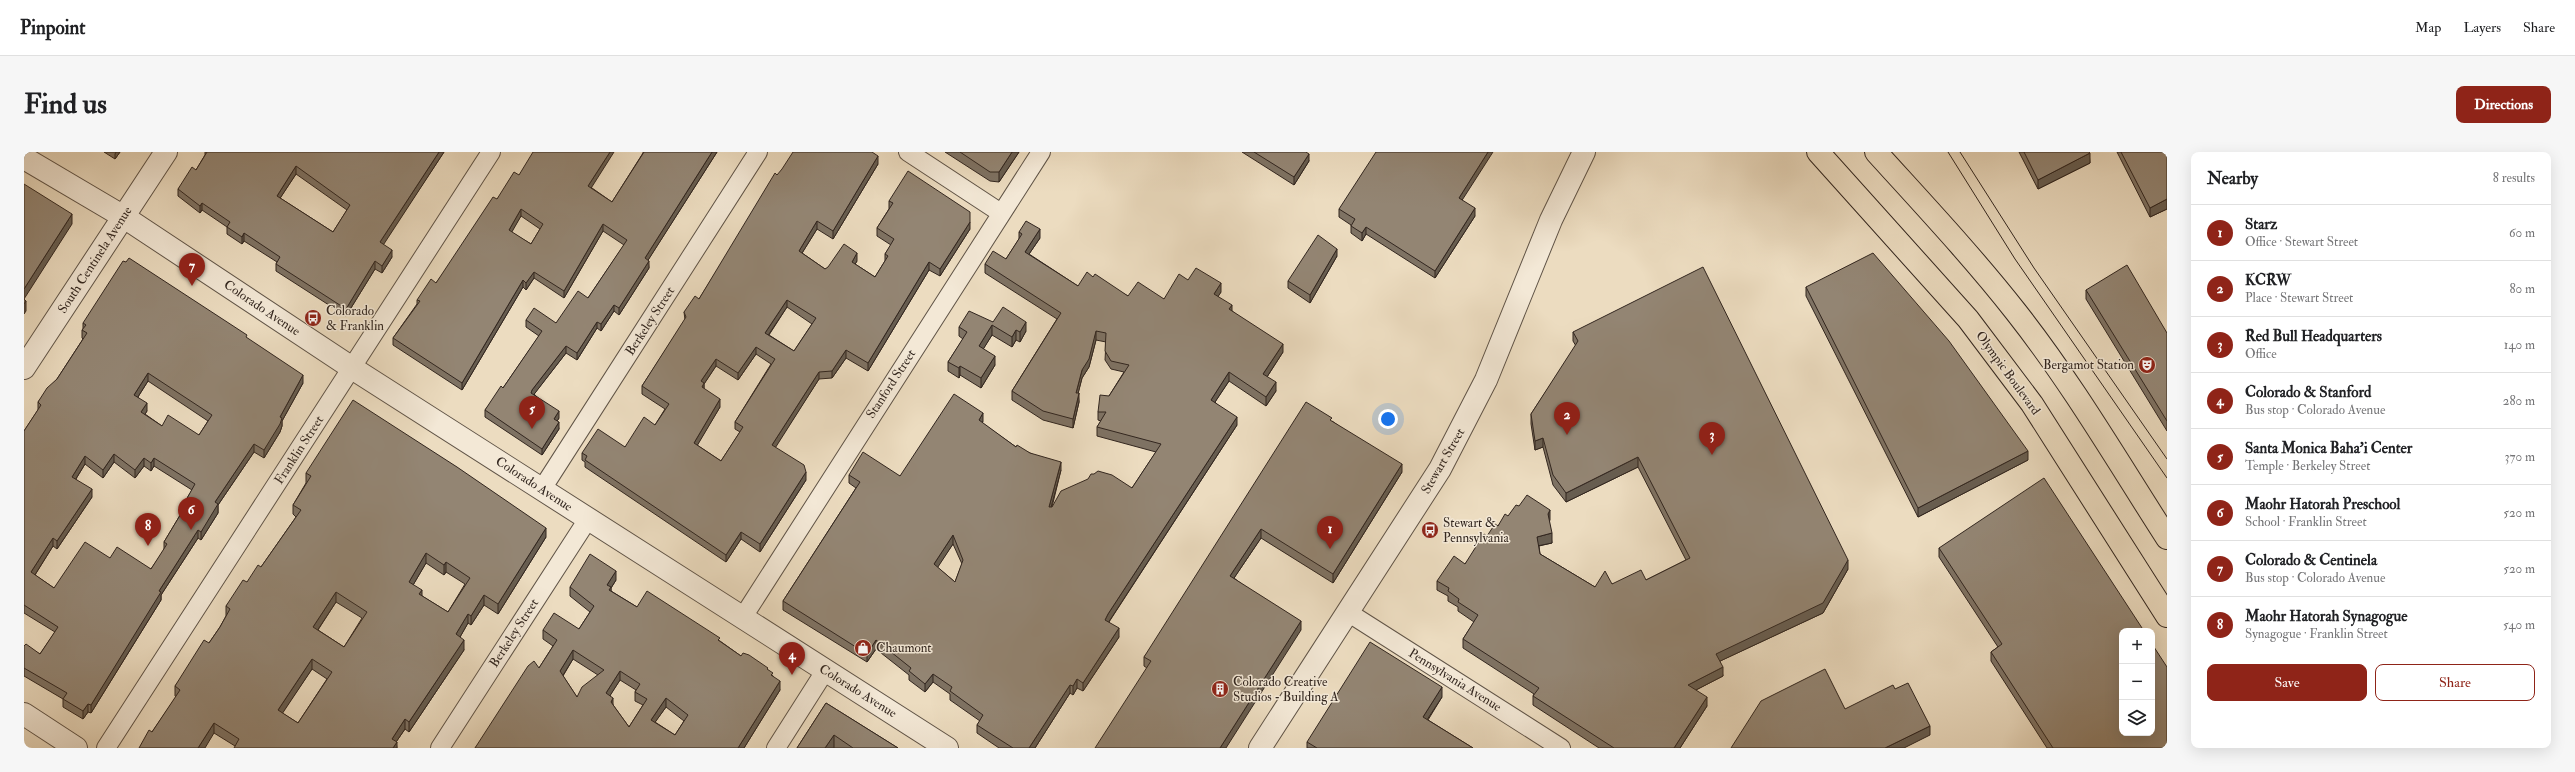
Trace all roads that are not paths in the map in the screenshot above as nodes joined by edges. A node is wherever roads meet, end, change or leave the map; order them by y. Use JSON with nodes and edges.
{"nodes":[{"id":1,"x":166,"y":152,"type":"edge"},
{"id":2,"x":491,"y":152,"type":"edge"},
{"id":3,"x":758,"y":152,"type":"edge"},
{"id":4,"x":908,"y":152,"type":"edge"},
{"id":5,"x":1041,"y":152,"type":"edge"},
{"id":6,"x":1584,"y":152,"type":"edge"},
{"id":7,"x":1818,"y":152,"type":"edge"},
{"id":8,"x":1876,"y":152,"type":"edge"},
{"id":9,"x":24,"y":158,"type":"edge"},
{"id":10,"x":1001,"y":213,"type":"junction"},
{"id":11,"x":124,"y":217,"type":"junction"},
{"id":12,"x":24,"y":368,"type":"edge"},
{"id":13,"x":352,"y":368,"type":"junction"},
{"id":14,"x":542,"y":489,"type":"junction"},
{"id":15,"x":588,"y":519,"type":"junction"},
{"id":16,"x":2167,"y":538,"type":"edge"},
{"id":17,"x":1349,"y":613,"type":"junction"},
{"id":18,"x":2167,"y":616,"type":"edge"},
{"id":19,"x":743,"y":617,"type":"junction"},
{"id":20,"x":825,"y":671,"type":"junction"},
{"id":21,"x":24,"y":714,"type":"edge"},
{"id":22,"x":24,"y":732,"type":"edge"},
{"id":23,"x":49,"y":748,"type":"edge"},
{"id":24,"x":76,"y":748,"type":"edge"},
{"id":25,"x":106,"y":748,"type":"edge"},
{"id":26,"x":440,"y":748,"type":"edge"},
{"id":27,"x":776,"y":748,"type":"edge"},
{"id":28,"x":947,"y":748,"type":"edge"},
{"id":29,"x":1260,"y":748,"type":"edge"},
{"id":30,"x":1561,"y":748,"type":"edge"}],
"edges":[{"from":1,"to":11,"type":"street","name":"South Centinela Avenue"},
{"from":2,"to":13,"type":"street","name":"Franklin Street"},
{"from":3,"to":14,"type":"street","name":"Berkeley Street"},
{"from":4,"to":10,"type":"street"},
{"from":5,"to":10,"type":"street","name":"Stanford Street"},
{"from":6,"to":17,"type":"street","name":"Stewart Street"},
{"from":7,"to":18,"type":"main road","name":"Olympic Boulevard"},
{"from":8,"to":16,"type":"main road"},
{"from":9,"to":11,"type":"street","name":"Colorado Avenue"},
{"from":10,"to":19,"type":"street","name":"Stanford Street"},
{"from":11,"to":12,"type":"street","name":"South Centinela Avenue"},
{"from":11,"to":13,"type":"street","name":"Colorado Avenue"},
{"from":13,"to":14,"type":"street","name":"Colorado Avenue"},
{"from":13,"to":25,"type":"street","name":"Franklin Street"},
{"from":14,"to":15,"type":"street","name":"Colorado Avenue"},
{"from":15,"to":19,"type":"street","name":"Colorado Avenue"},
{"from":15,"to":26,"type":"street","name":"Berkeley Street"},
{"from":17,"to":29,"type":"street","name":"Stewart Street"},
{"from":17,"to":30,"type":"street","name":"Pennsylvania Avenue"},
{"from":19,"to":20,"type":"street","name":"Colorado Avenue"},
{"from":20,"to":27,"type":"street"},
{"from":20,"to":28,"type":"street","name":"Colorado Avenue"},
{"from":21,"to":24,"type":"street"},
{"from":22,"to":23,"type":"street"}]}
